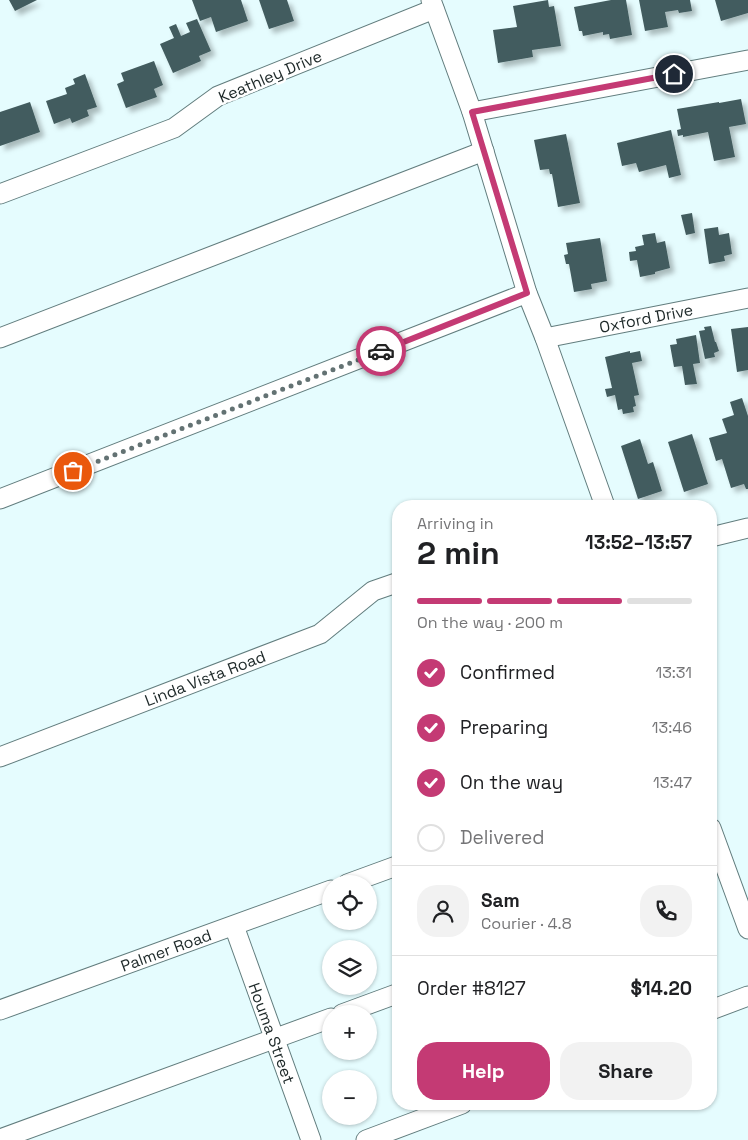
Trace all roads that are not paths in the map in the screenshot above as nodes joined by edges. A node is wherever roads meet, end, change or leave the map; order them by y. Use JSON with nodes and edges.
{"nodes":[{"id":1,"x":433,"y":4,"type":"edge"},
{"id":2,"x":748,"y":60,"type":"edge"},
{"id":3,"x":472,"y":112,"type":"junction"},
{"id":4,"x":484,"y":151,"type":"junction"},
{"id":5,"x":0,"y":194,"type":"edge"},
{"id":6,"x":527,"y":293,"type":"junction"},
{"id":7,"x":748,"y":298,"type":"edge"},
{"id":8,"x":0,"y":338,"type":"edge"},
{"id":9,"x":545,"y":338,"type":"junction"},
{"id":10,"x":0,"y":500,"type":"edge"},
{"id":11,"x":602,"y":500,"type":"edge"},
{"id":12,"x":748,"y":528,"type":"edge"},
{"id":13,"x":717,"y":536,"type":"edge"},
{"id":14,"x":392,"y":584,"type":"edge"},
{"id":15,"x":0,"y":757,"type":"edge"},
{"id":16,"x":717,"y":845,"type":"edge"},
{"id":17,"x":392,"y":867,"type":"edge"},
{"id":18,"x":370,"y":875,"type":"edge"},
{"id":19,"x":322,"y":893,"type":"edge"},
{"id":20,"x":234,"y":926,"type":"junction"},
{"id":21,"x":748,"y":930,"type":"edge"},
{"id":22,"x":392,"y":996,"type":"edge"},
{"id":23,"x":748,"y":996,"type":"edge"},
{"id":24,"x":368,"y":1005,"type":"edge"},
{"id":25,"x":717,"y":1008,"type":"edge"},
{"id":26,"x":0,"y":1010,"type":"edge"},
{"id":27,"x":322,"y":1021,"type":"edge"},
{"id":28,"x":274,"y":1038,"type":"junction"},
{"id":29,"x":446,"y":1110,"type":"edge"},
{"id":30,"x":0,"y":1139,"type":"edge"},
{"id":31,"x":311,"y":1140,"type":"edge"},
{"id":32,"x":366,"y":1140,"type":"edge"}],
"edges":[{"from":1,"to":3,"type":"street"},
{"from":1,"to":5,"type":"street","name":"Keathley Drive"},
{"from":2,"to":3,"type":"street"},
{"from":3,"to":4,"type":"street"},
{"from":4,"to":6,"type":"street"},
{"from":4,"to":8,"type":"street"},
{"from":6,"to":9,"type":"street"},
{"from":6,"to":10,"type":"street"},
{"from":7,"to":9,"type":"street","name":"Oxford Drive"},
{"from":9,"to":11,"type":"street"},
{"from":12,"to":13,"type":"street"},
{"from":14,"to":15,"type":"street","name":"Linda Vista Road"},
{"from":16,"to":21,"type":"street"},
{"from":17,"to":18,"type":"street"},
{"from":19,"to":20,"type":"street","name":"Palmer Road"},
{"from":20,"to":26,"type":"street","name":"Palmer Road"},
{"from":20,"to":28,"type":"street","name":"Houma Street"},
{"from":22,"to":24,"type":"street"},
{"from":23,"to":25,"type":"street"},
{"from":27,"to":28,"type":"street"},
{"from":28,"to":30,"type":"street"},
{"from":28,"to":31,"type":"street","name":"Houma Street"},
{"from":29,"to":32,"type":"street"}]}
